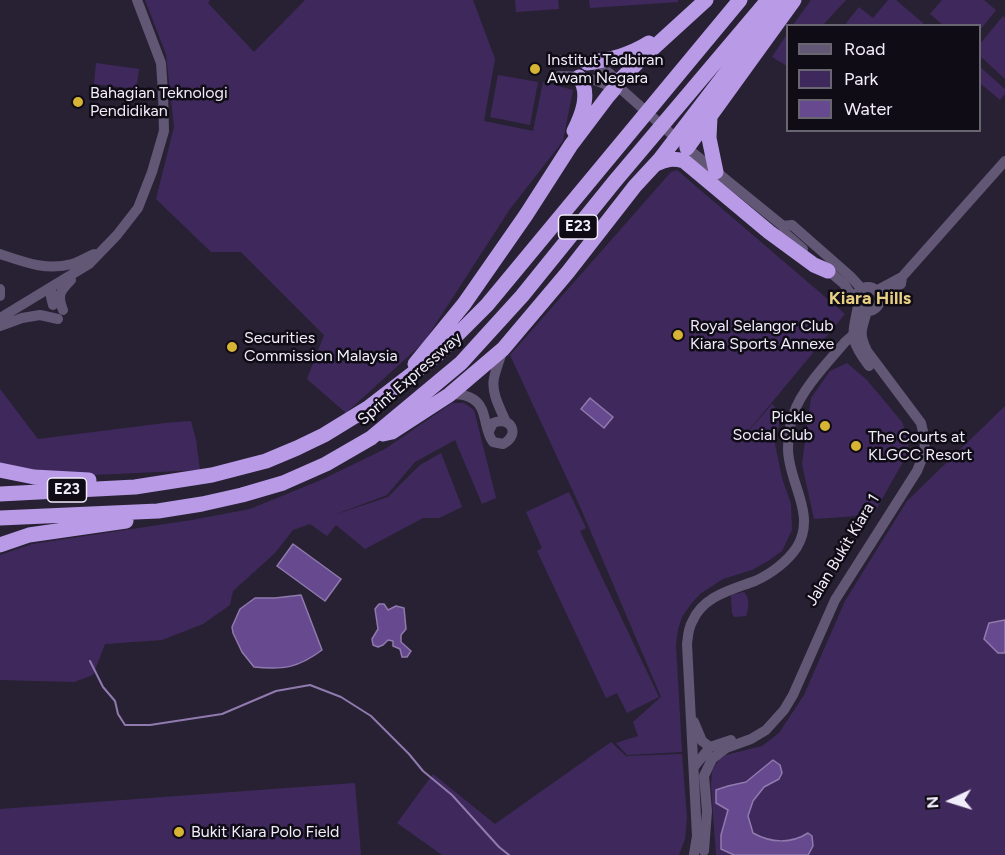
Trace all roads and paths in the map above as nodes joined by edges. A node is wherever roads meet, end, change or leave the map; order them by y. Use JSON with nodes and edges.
{"nodes":[{"id":1,"x":137,"y":0,"type":"edge"},
{"id":2,"x":706,"y":0,"type":"edge"},
{"id":3,"x":740,"y":0,"type":"edge"},
{"id":4,"x":768,"y":0,"type":"edge"},
{"id":5,"x":782,"y":0,"type":"edge"},
{"id":6,"x":794,"y":0,"type":"edge"},
{"id":7,"x":670,"y":33,"type":"junction"},
{"id":8,"x":562,"y":60,"type":"dead end"},
{"id":9,"x":587,"y":63,"type":"junction"},
{"id":10,"x":559,"y":76,"type":"dead end"},
{"id":11,"x":579,"y":77,"type":"junction"},
{"id":12,"x":620,"y":88,"type":"junction"},
{"id":13,"x":710,"y":117,"type":"junction"},
{"id":14,"x":571,"y":145,"type":"junction"},
{"id":15,"x":687,"y":148,"type":"junction"},
{"id":16,"x":1005,"y":161,"type":"edge"},
{"id":17,"x":654,"y":166,"type":"junction"},
{"id":18,"x":716,"y":172,"type":"junction"},
{"id":19,"x":783,"y":226,"type":"junction"},
{"id":20,"x":100,"y":251,"type":"junction"},
{"id":21,"x":0,"y":254,"type":"edge"},
{"id":22,"x":89,"y":264,"type":"junction"},
{"id":23,"x":828,"y":271,"type":"junction"},
{"id":24,"x":51,"y":287,"type":"junction"},
{"id":25,"x":0,"y":289,"type":"edge"},
{"id":26,"x":862,"y":289,"type":"junction"},
{"id":27,"x":0,"y":296,"type":"edge"},
{"id":28,"x":878,"y":296,"type":"junction"},
{"id":29,"x":860,"y":306,"type":"junction"},
{"id":30,"x":58,"y":312,"type":"junction"},
{"id":31,"x":0,"y":318,"type":"edge"},
{"id":32,"x":0,"y":326,"type":"edge"},
{"id":33,"x":853,"y":335,"type":"junction"},
{"id":34,"x":503,"y":349,"type":"junction"},
{"id":35,"x":395,"y":387,"type":"junction"},
{"id":36,"x":449,"y":395,"type":"junction"},
{"id":37,"x":506,"y":422,"type":"junction"},
{"id":38,"x":489,"y":431,"type":"junction"},
{"id":39,"x":371,"y":438,"type":"junction"},
{"id":40,"x":0,"y":470,"type":"edge"},
{"id":41,"x":212,"y":475,"type":"junction"},
{"id":42,"x":0,"y":494,"type":"edge"},
{"id":43,"x":158,"y":512,"type":"junction"},
{"id":44,"x":0,"y":518,"type":"edge"},
{"id":45,"x":0,"y":545,"type":"edge"},
{"id":46,"x":690,"y":711,"type":"junction"},
{"id":47,"x":710,"y":747,"type":"junction"},
{"id":48,"x":694,"y":767,"type":"junction"},
{"id":49,"x":700,"y":854,"type":"edge"}],
"edges":[{"from":1,"to":20,"type":"street"},
{"from":2,"to":7,"type":"highway"},
{"from":3,"to":35,"type":"highway","name":"Sprint Expressway","number":"E23"},
{"from":4,"to":39,"type":"highway","name":"Sprint Expressway","number":"E23"},
{"from":5,"to":17,"type":"highway"},
{"from":6,"to":13,"type":"highway"},
{"from":7,"to":9,"type":"highway"},
{"from":7,"to":12,"type":"highway"},
{"from":8,"to":9,"type":"street"},
{"from":9,"to":12,"type":"street"},
{"from":10,"to":11,"type":"street"},
{"from":11,"to":12,"type":"street"},
{"from":11,"to":14,"type":"highway"},
{"from":12,"to":14,"type":"highway"},
{"from":12,"to":15,"type":"street"},
{"from":13,"to":15,"type":"highway"},
{"from":13,"to":18,"type":"highway"},
{"from":14,"to":35,"type":"highway"},
{"from":15,"to":18,"type":"street"},
{"from":16,"to":28,"type":"street"},
{"from":17,"to":23,"type":"highway"},
{"from":17,"to":34,"type":"highway"},
{"from":18,"to":19,"type":"street"},
{"from":19,"to":23,"type":"street"},
{"from":19,"to":26,"type":"street"},
{"from":20,"to":21,"type":"street"},
{"from":20,"to":22,"type":"street"},
{"from":22,"to":24,"type":"street"},
{"from":22,"to":30,"type":"street"},
{"from":23,"to":29,"type":"street"},
{"from":24,"to":30,"type":"street"},
{"from":24,"to":31,"type":"street"},
{"from":25,"to":27,"type":"street"},
{"from":26,"to":28,"type":"street"},
{"from":26,"to":29,"type":"street"},
{"from":28,"to":29,"type":"street"},
{"from":29,"to":33,"type":"street"},
{"from":29,"to":49,"type":"street","name":"Jalan Bukit Kiara 1"},
{"from":30,"to":32,"type":"street"},
{"from":33,"to":46,"type":"street","name":"Jalan Bukit Kiara 1"},
{"from":33,"to":47,"type":"street","name":"Jalan Bukit Kiara 1"},
{"from":34,"to":36,"type":"highway"},
{"from":34,"to":37,"type":"street"},
{"from":35,"to":41,"type":"highway","name":"Sprint Expressway","number":"E23"},
{"from":36,"to":38,"type":"street"},
{"from":36,"to":39,"type":"highway"},
{"from":37,"to":38,"type":"street"},
{"from":37,"to":38,"type":"street"},
{"from":39,"to":43,"type":"highway","name":"Sprint Expressway","number":"E23"},
{"from":40,"to":41,"type":"highway"},
{"from":41,"to":42,"type":"highway","name":"Sprint Expressway","number":"E23"},
{"from":43,"to":44,"type":"highway","name":"Sprint Expressway","number":"E23"},
{"from":43,"to":45,"type":"highway"},
{"from":46,"to":47,"type":"street"},
{"from":46,"to":48,"type":"street","name":"Jalan Bukit Kiara 1"},
{"from":47,"to":48,"type":"street"},
{"from":48,"to":49,"type":"street","name":"Jalan Bukit Kiara 1"}]}
